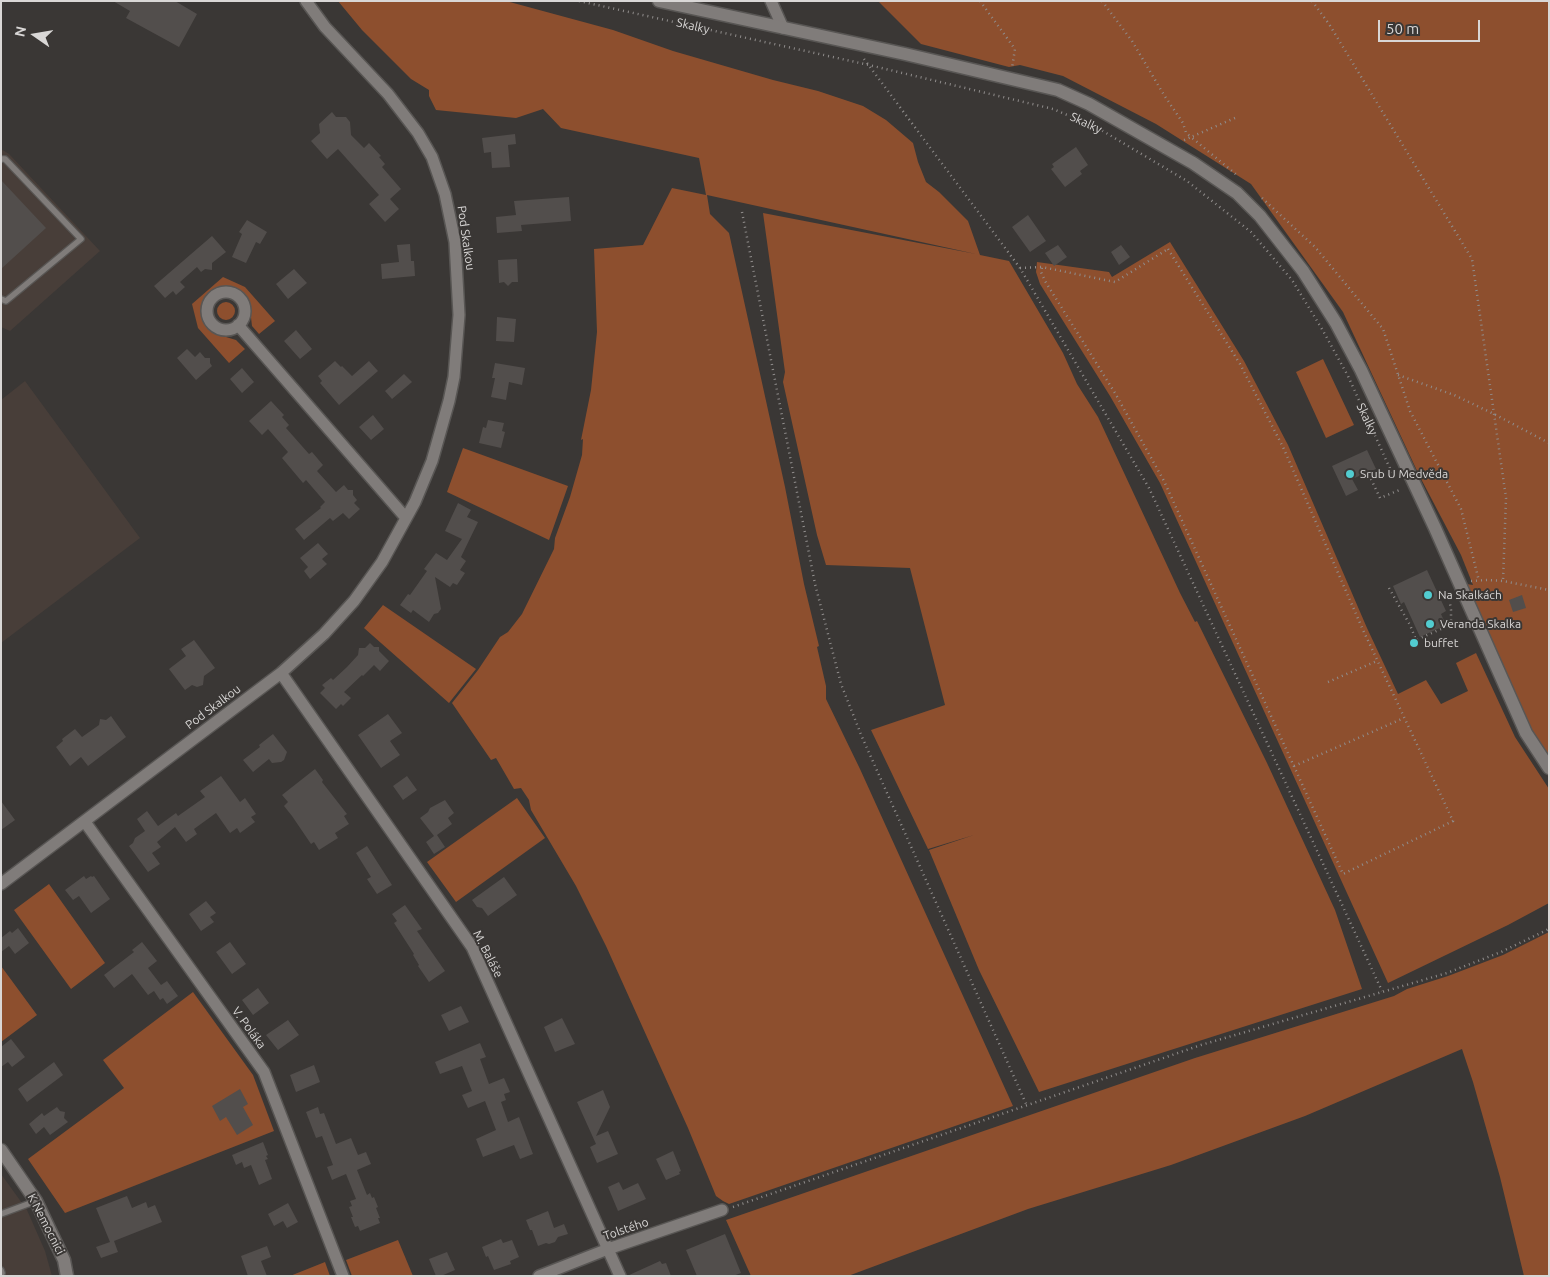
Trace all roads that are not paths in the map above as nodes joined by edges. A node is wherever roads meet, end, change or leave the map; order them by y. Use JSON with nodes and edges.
{"nodes":[{"id":1,"x":306,"y":1,"type":"edge"},
{"id":2,"x":659,"y":1,"type":"edge"},
{"id":3,"x":771,"y":1,"type":"edge"},
{"id":4,"x":783,"y":28,"type":"junction"},
{"id":5,"x":1,"y":160,"type":"edge"},
{"id":6,"x":1,"y":299,"type":"edge"},
{"id":7,"x":238,"y":325,"type":"dead end"},
{"id":8,"x":406,"y":518,"type":"junction"},
{"id":9,"x":281,"y":673,"type":"junction"},
{"id":10,"x":1549,"y":768,"type":"edge"},
{"id":11,"x":85,"y":822,"type":"junction"},
{"id":12,"x":1,"y":884,"type":"edge"},
{"id":13,"x":1,"y":1150,"type":"edge"},
{"id":14,"x":36,"y":1201,"type":"junction"},
{"id":15,"x":722,"y":1210,"type":"road end"},
{"id":16,"x":1,"y":1214,"type":"edge"},
{"id":17,"x":608,"y":1249,"type":"junction"},
{"id":18,"x":67,"y":1276,"type":"edge"},
{"id":19,"x":343,"y":1276,"type":"edge"},
{"id":20,"x":539,"y":1276,"type":"edge"},
{"id":21,"x":620,"y":1276,"type":"edge"}],
"edges":[{"from":1,"to":8,"type":"street","name":"Pod Skalkou"},
{"from":2,"to":4,"type":"street","name":"Skalky"},
{"from":3,"to":4,"type":"street"},
{"from":4,"to":10,"type":"street","name":"Skalky"},
{"from":5,"to":6,"type":"lane"},
{"from":7,"to":8,"type":"street"},
{"from":8,"to":9,"type":"street","name":"Pod Skalkou"},
{"from":9,"to":11,"type":"street","name":"Pod Skalkou"},
{"from":9,"to":17,"type":"street","name":"M. Baláše"},
{"from":11,"to":12,"type":"street","name":"Pod Skalkou"},
{"from":11,"to":19,"type":"street","name":"V. Poláka"},
{"from":13,"to":14,"type":"street","name":"K Nemocnici"},
{"from":14,"to":16,"type":"lane"},
{"from":14,"to":18,"type":"street","name":"K Nemocnici"},
{"from":15,"to":17,"type":"street","name":"Tolstého"},
{"from":17,"to":20,"type":"street","name":"Tolstého"},
{"from":17,"to":21,"type":"street","name":"M. Baláše"}]}
